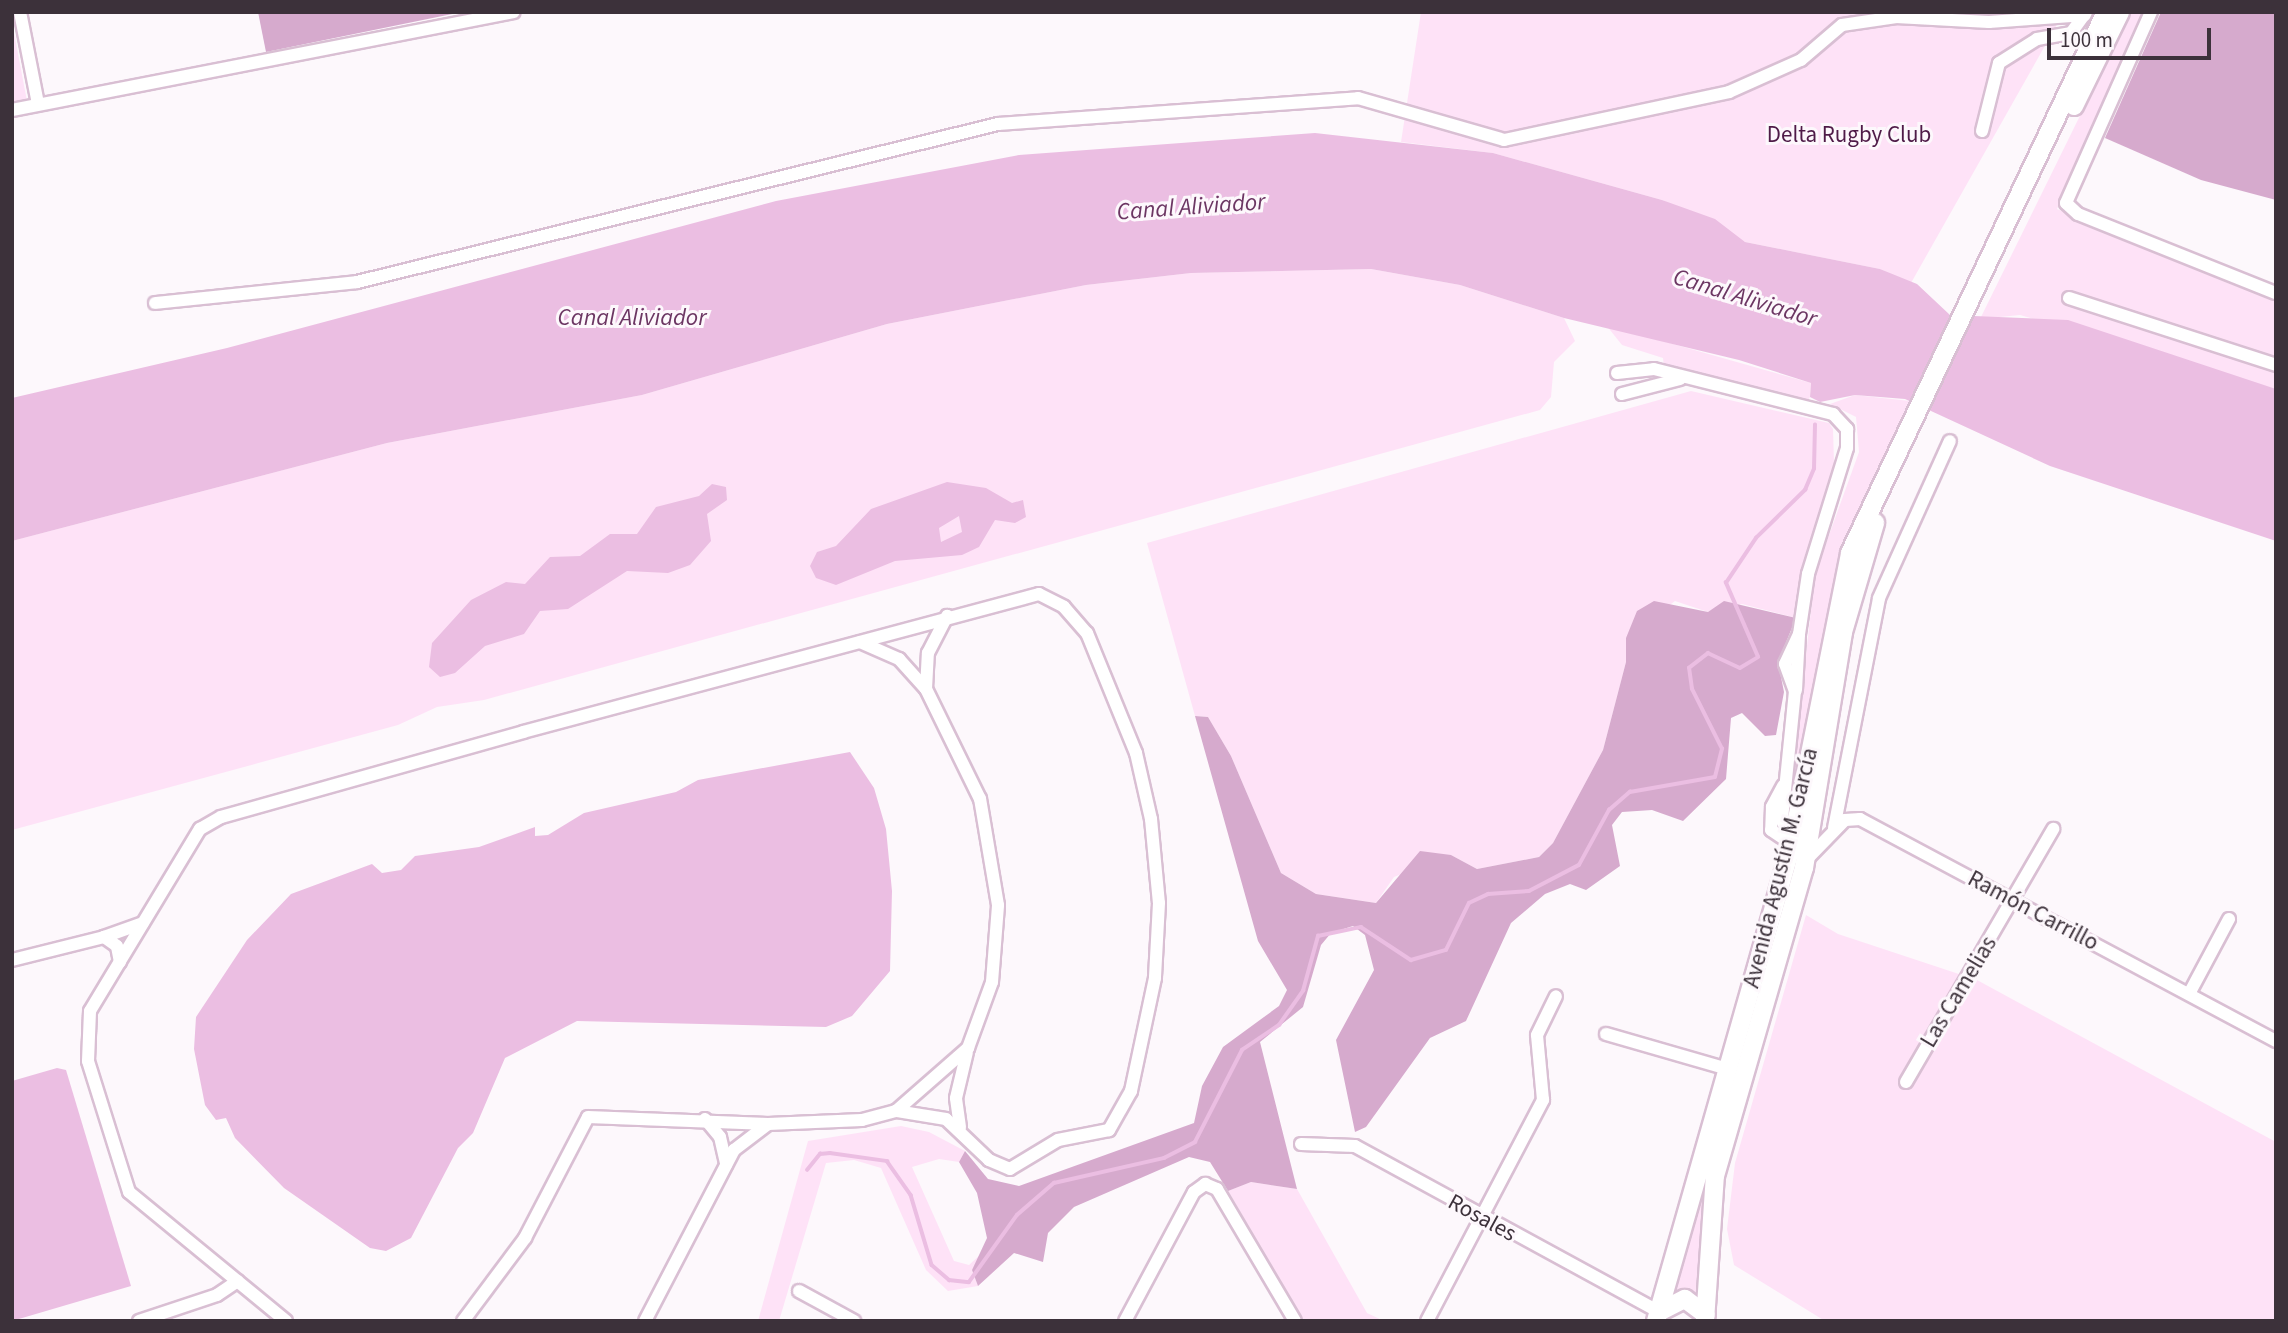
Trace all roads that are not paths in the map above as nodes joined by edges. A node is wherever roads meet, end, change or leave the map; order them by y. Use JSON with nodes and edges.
{"nodes":[{"id":1,"x":20,"y":12,"type":"edge"},
{"id":2,"x":514,"y":12,"type":"edge"},
{"id":3,"x":2106,"y":12,"type":"edge"},
{"id":4,"x":2120,"y":12,"type":"edge"},
{"id":5,"x":2151,"y":12,"type":"edge"},
{"id":6,"x":2085,"y":14,"type":"edge"},
{"id":7,"x":38,"y":104,"type":"junction"},
{"id":8,"x":12,"y":110,"type":"edge"},
{"id":9,"x":1982,"y":131,"type":"dead end"},
{"id":10,"x":1977,"y":291,"type":"junction"},
{"id":11,"x":2276,"y":293,"type":"edge"},
{"id":12,"x":2068,"y":298,"type":"dead end"},
{"id":13,"x":155,"y":303,"type":"dead end"},
{"id":14,"x":2276,"y":365,"type":"edge"},
{"id":15,"x":1680,"y":379,"type":"junction"},
{"id":16,"x":1915,"y":421,"type":"junction"},
{"id":17,"x":1950,"y":441,"type":"dead end"},
{"id":18,"x":947,"y":616,"type":"junction"},
{"id":19,"x":855,"y":641,"type":"junction"},
{"id":20,"x":926,"y":689,"type":"junction"},
{"id":21,"x":1834,"y":828,"type":"junction"},
{"id":22,"x":2053,"y":829,"type":"dead end"},
{"id":23,"x":1792,"y":844,"type":"junction"},
{"id":24,"x":1804,"y":868,"type":"junction"},
{"id":25,"x":2014,"y":900,"type":"junction"},
{"id":26,"x":2230,"y":919,"type":"dead end"},
{"id":27,"x":144,"y":923,"type":"junction"},
{"id":28,"x":104,"y":937,"type":"junction"},
{"id":29,"x":12,"y":960,"type":"edge"},
{"id":30,"x":120,"y":962,"type":"junction"},
{"id":31,"x":2189,"y":994,"type":"junction"},
{"id":32,"x":1556,"y":996,"type":"dead end"},
{"id":33,"x":1606,"y":1034,"type":"dead end"},
{"id":34,"x":2276,"y":1041,"type":"edge"},
{"id":35,"x":968,"y":1048,"type":"junction"},
{"id":36,"x":1728,"y":1069,"type":"junction"},
{"id":37,"x":1906,"y":1082,"type":"dead end"},
{"id":38,"x":896,"y":1111,"type":"junction"},
{"id":39,"x":705,"y":1119,"type":"junction"},
{"id":40,"x":768,"y":1124,"type":"junction"},
{"id":41,"x":960,"y":1127,"type":"junction"},
{"id":42,"x":1301,"y":1144,"type":"dead end"},
{"id":43,"x":726,"y":1164,"type":"junction"},
{"id":44,"x":1481,"y":1218,"type":"junction"},
{"id":45,"x":238,"y":1280,"type":"junction"},
{"id":46,"x":799,"y":1291,"type":"dead end"},
{"id":47,"x":1658,"y":1316,"type":"edge"},
{"id":48,"x":1705,"y":1318,"type":"edge"},
{"id":49,"x":139,"y":1321,"type":"edge"},
{"id":50,"x":286,"y":1321,"type":"edge"},
{"id":51,"x":463,"y":1321,"type":"edge"},
{"id":52,"x":645,"y":1321,"type":"edge"},
{"id":53,"x":854,"y":1321,"type":"edge"},
{"id":54,"x":1125,"y":1321,"type":"edge"},
{"id":55,"x":1295,"y":1321,"type":"edge"},
{"id":56,"x":1427,"y":1321,"type":"edge"}],
"edges":[{"from":1,"to":7,"type":"street"},
{"from":2,"to":7,"type":"street"},
{"from":3,"to":10,"type":"main road"},
{"from":4,"to":10,"type":"main road"},
{"from":5,"to":11,"type":"street"},
{"from":6,"to":9,"type":"street"},
{"from":6,"to":13,"type":"street"},
{"from":7,"to":8,"type":"street"},
{"from":10,"to":16,"type":"main road"},
{"from":12,"to":14,"type":"street"},
{"from":15,"to":15,"type":"street"},
{"from":15,"to":23,"type":"street"},
{"from":16,"to":23,"type":"main road","name":"Avenida Agustín M. García"},
{"from":16,"to":24,"type":"main road","name":"Avenida Agustín M. García"},
{"from":17,"to":21,"type":"street"},
{"from":18,"to":19,"type":"street"},
{"from":18,"to":20,"type":"street"},
{"from":18,"to":41,"type":"street"},
{"from":19,"to":20,"type":"street"},
{"from":19,"to":27,"type":"street"},
{"from":20,"to":35,"type":"street"},
{"from":21,"to":24,"type":"street"},
{"from":21,"to":25,"type":"street","name":"Ramón Carrillo"},
{"from":22,"to":25,"type":"street","name":"Las Camelias"},
{"from":23,"to":36,"type":"main road","name":"Avenida Agustín M. García"},
{"from":24,"to":48,"type":"main road","name":"Avenida Agustín M. García"},
{"from":25,"to":31,"type":"street","name":"Ramón Carrillo"},
{"from":25,"to":37,"type":"street","name":"Las Camelias"},
{"from":26,"to":31,"type":"street"},
{"from":27,"to":28,"type":"street"},
{"from":27,"to":30,"type":"street"},
{"from":28,"to":29,"type":"street"},
{"from":28,"to":30,"type":"street"},
{"from":30,"to":45,"type":"street"},
{"from":31,"to":34,"type":"street","name":"Ramón Carrillo"},
{"from":32,"to":44,"type":"street"},
{"from":33,"to":36,"type":"street"},
{"from":35,"to":38,"type":"street"},
{"from":35,"to":41,"type":"street"},
{"from":36,"to":47,"type":"main road","name":"Avenida Agustín M. García"},
{"from":38,"to":40,"type":"street"},
{"from":38,"to":41,"type":"street"},
{"from":39,"to":40,"type":"street"},
{"from":39,"to":43,"type":"street"},
{"from":39,"to":51,"type":"street"},
{"from":40,"to":43,"type":"street"},
{"from":42,"to":44,"type":"street","name":"Rosales"},
{"from":43,"to":52,"type":"street"},
{"from":44,"to":47,"type":"street","name":"Rosales"},
{"from":44,"to":56,"type":"street"},
{"from":45,"to":49,"type":"street"},
{"from":45,"to":50,"type":"street"},
{"from":46,"to":53,"type":"street"},
{"from":47,"to":48,"type":"main road"},
{"from":54,"to":55,"type":"street"}]}
